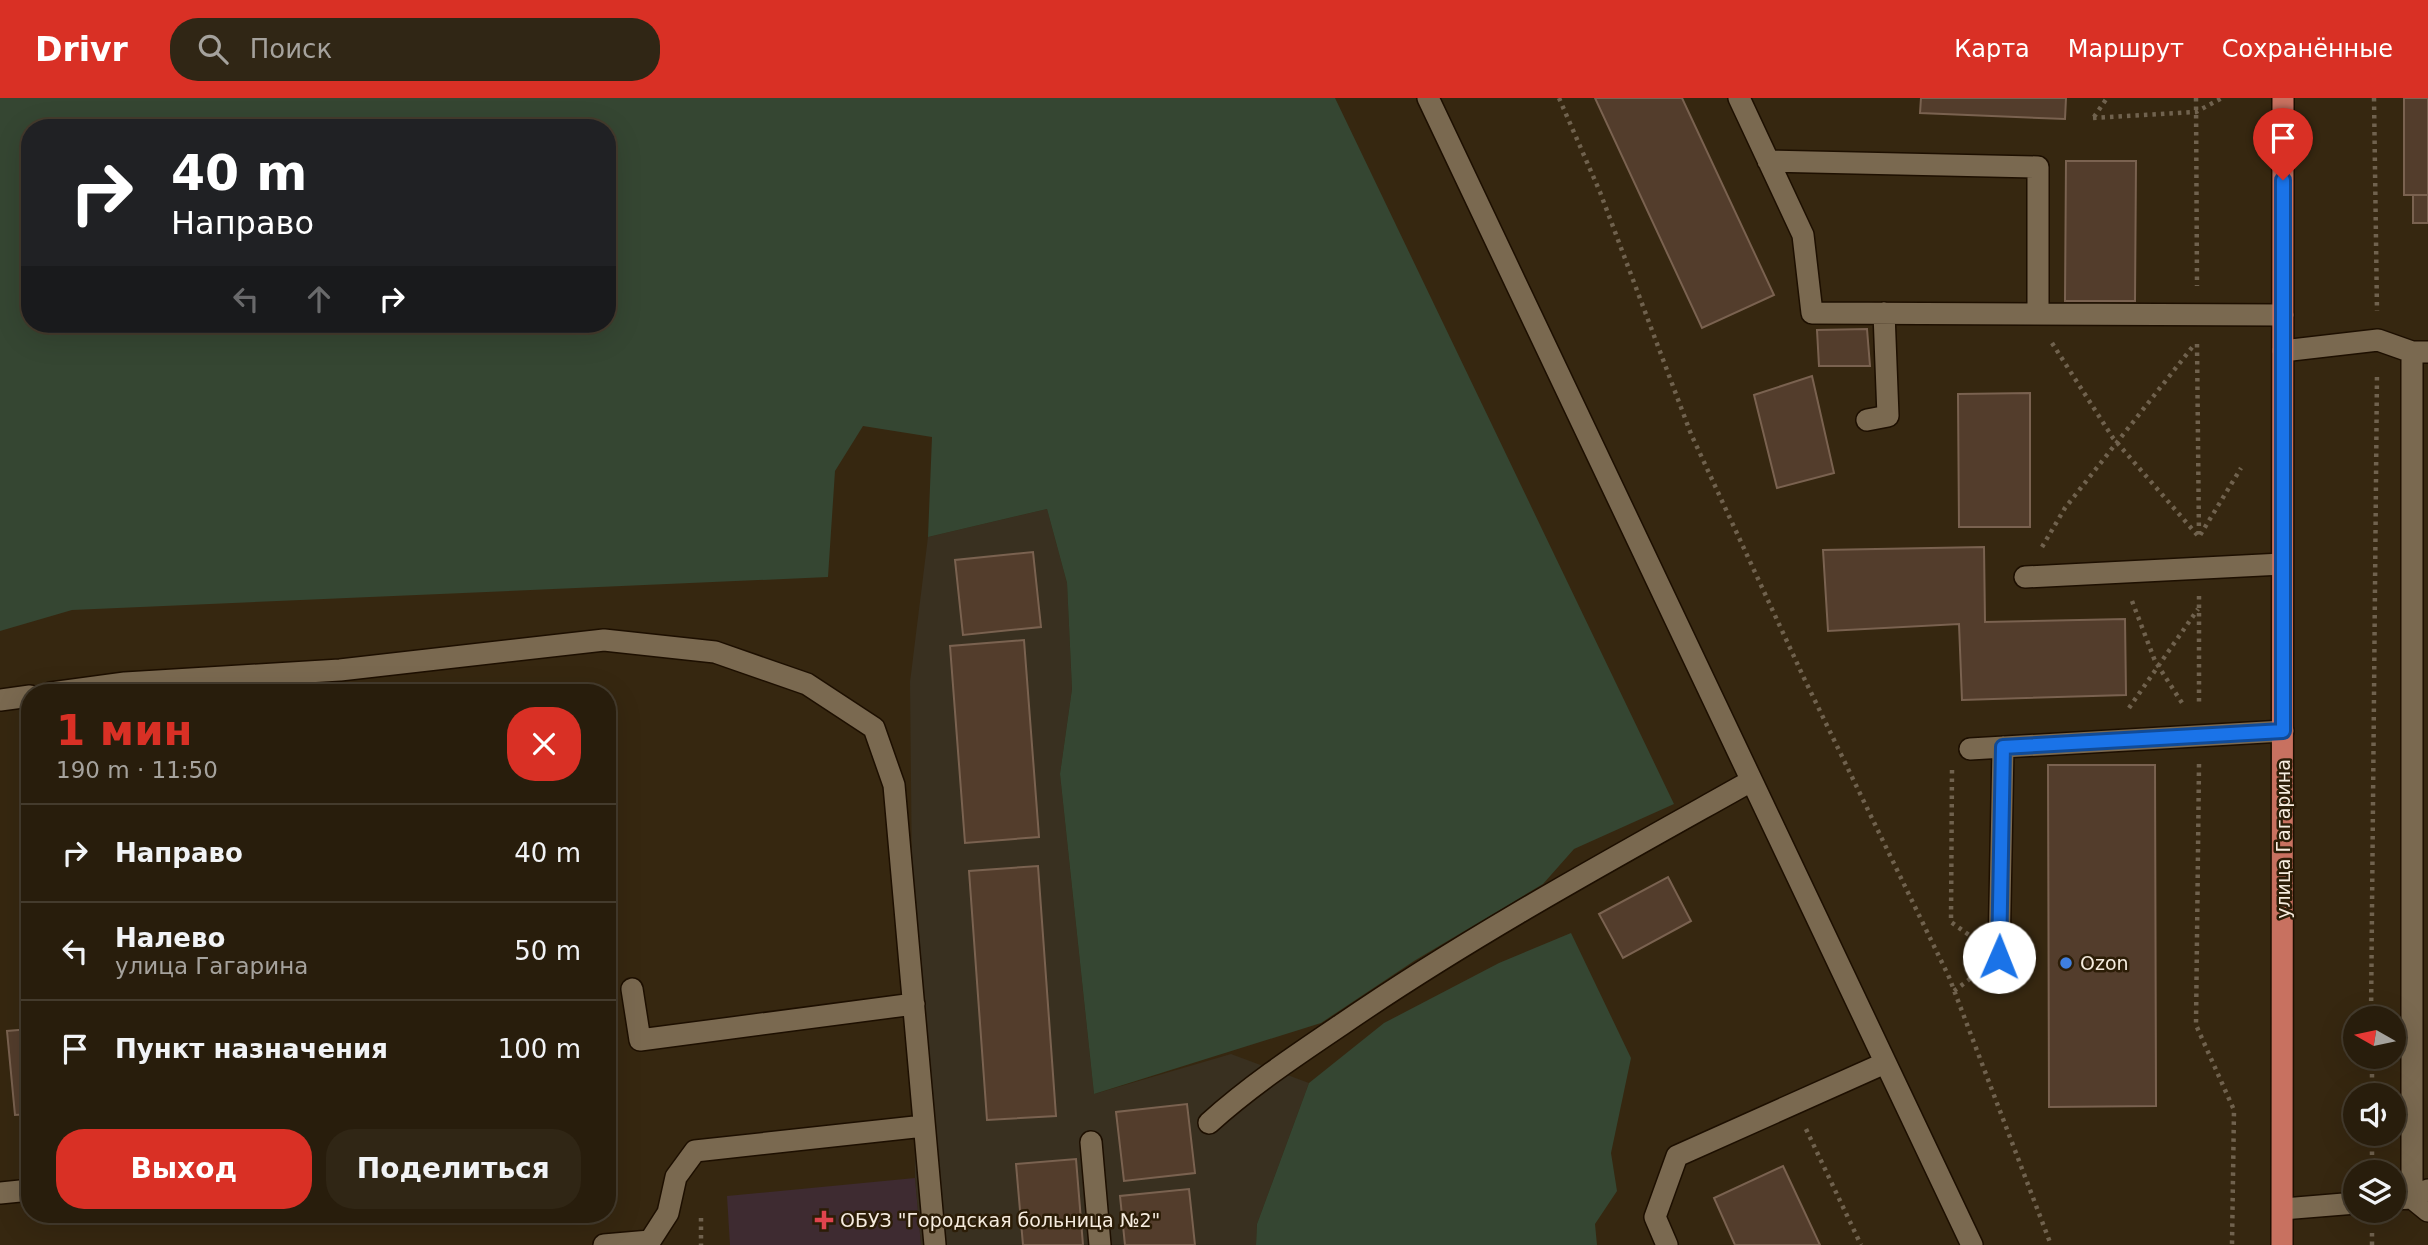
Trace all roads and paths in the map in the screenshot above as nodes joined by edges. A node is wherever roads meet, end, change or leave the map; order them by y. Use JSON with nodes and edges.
{"nodes":[{"id":1,"x":1427,"y":98,"type":"edge"},
{"id":2,"x":1559,"y":98,"type":"edge"},
{"id":3,"x":1740,"y":98,"type":"edge"},
{"id":4,"x":2107,"y":98,"type":"edge"},
{"id":5,"x":2196,"y":98,"type":"edge"},
{"id":6,"x":2222,"y":98,"type":"edge"},
{"id":7,"x":2283,"y":98,"type":"edge"},
{"id":8,"x":2374,"y":98,"type":"edge"},
{"id":9,"x":2196,"y":112,"type":"junction"},
{"id":10,"x":1768,"y":161,"type":"junction"},
{"id":11,"x":1884,"y":313,"type":"junction"},
{"id":12,"x":2036,"y":314,"type":"junction"},
{"id":13,"x":2197,"y":315,"type":"junction"},
{"id":14,"x":2283,"y":315,"type":"junction"},
{"id":15,"x":2378,"y":340,"type":"junction"},
{"id":16,"x":2283,"y":351,"type":"junction"},
{"id":17,"x":2420,"y":352,"type":"edge"},
{"id":18,"x":1867,"y":420,"type":"dead end"},
{"id":19,"x":2116,"y":442,"type":"junction"},
{"id":20,"x":2241,"y":468,"type":"dead end"},
{"id":21,"x":2199,"y":537,"type":"junction"},
{"id":22,"x":2282,"y":564,"type":"junction"},
{"id":23,"x":2199,"y":567,"type":"junction"},
{"id":24,"x":2121,"y":571,"type":"junction"},
{"id":25,"x":2025,"y":577,"type":"joint"},
{"id":26,"x":2199,"y":608,"type":"junction"},
{"id":27,"x":2158,"y":666,"type":"junction"},
{"id":28,"x":118,"y":684,"type":"edge"},
{"id":29,"x":21,"y":697,"type":"edge"},
{"id":30,"x":0,"y":700,"type":"edge"},
{"id":31,"x":2123,"y":713,"type":"dead end"},
{"id":32,"x":2283,"y":731,"type":"junction"},
{"id":33,"x":2199,"y":733,"type":"junction"},
{"id":34,"x":2003,"y":747,"type":"junction"},
{"id":35,"x":1970,"y":750,"type":"joint"},
{"id":36,"x":1751,"y":781,"type":"junction"},
{"id":37,"x":1999,"y":957,"type":"junction"},
{"id":38,"x":632,"y":989,"type":"dead end"},
{"id":39,"x":1954,"y":991,"type":"junction"},
{"id":40,"x":914,"y":1004,"type":"junction"},
{"id":41,"x":2371,"y":1006,"type":"edge"},
{"id":42,"x":1885,"y":1063,"type":"junction"},
{"id":43,"x":1795,"y":1104,"type":"junction"},
{"id":44,"x":1209,"y":1123,"type":"dead end"},
{"id":45,"x":924,"y":1126,"type":"junction"},
{"id":46,"x":1091,"y":1142,"type":"dead end"},
{"id":47,"x":21,"y":1191,"type":"edge"},
{"id":48,"x":0,"y":1193,"type":"edge"},
{"id":49,"x":2415,"y":1199,"type":"edge"},
{"id":50,"x":2343,"y":1204,"type":"edge"},
{"id":51,"x":2283,"y":1209,"type":"junction"},
{"id":52,"x":604,"y":1245,"type":"edge"},
{"id":53,"x":935,"y":1245,"type":"edge"},
{"id":54,"x":1100,"y":1245,"type":"edge"},
{"id":55,"x":1667,"y":1245,"type":"edge"},
{"id":56,"x":1861,"y":1245,"type":"edge"},
{"id":57,"x":1972,"y":1245,"type":"edge"},
{"id":58,"x":2051,"y":1245,"type":"edge"},
{"id":59,"x":2232,"y":1245,"type":"edge"},
{"id":60,"x":2282,"y":1245,"type":"edge"}],
"edges":[{"from":1,"to":36,"type":"street"},
{"from":2,"to":39,"type":"path"},
{"from":3,"to":10,"type":"street"},
{"from":4,"to":9,"type":"path"},
{"from":5,"to":9,"type":"path"},
{"from":6,"to":9,"type":"path"},
{"from":7,"to":14,"type":"main road","name":"улица Гагарина"},
{"from":8,"to":15,"type":"path"},
{"from":9,"to":13,"type":"path"},
{"from":10,"to":11,"type":"street"},
{"from":10,"to":12,"type":"street"},
{"from":11,"to":12,"type":"street"},
{"from":11,"to":18,"type":"street"},
{"from":12,"to":13,"type":"street"},
{"from":12,"to":19,"type":"path"},
{"from":13,"to":14,"type":"street"},
{"from":14,"to":16,"type":"main road","name":"улица Гагарина"},
{"from":15,"to":16,"type":"street"},
{"from":15,"to":17,"type":"street"},
{"from":15,"to":41,"type":"path"},
{"from":16,"to":22,"type":"main road","name":"улица Гагарина"},
{"from":17,"to":49,"type":"street"},
{"from":19,"to":21,"type":"path"},
{"from":19,"to":21,"type":"path"},
{"from":19,"to":25,"type":"path"},
{"from":20,"to":21,"type":"path"},
{"from":21,"to":23,"type":"path"},
{"from":22,"to":23,"type":"street"},
{"from":22,"to":32,"type":"main road","name":"улица Гагарина"},
{"from":23,"to":24,"type":"street"},
{"from":23,"to":26,"type":"path"},
{"from":24,"to":25,"type":"street"},
{"from":24,"to":27,"type":"path"},
{"from":26,"to":27,"type":"path"},
{"from":26,"to":33,"type":"path"},
{"from":27,"to":31,"type":"path"},
{"from":27,"to":33,"type":"path"},
{"from":28,"to":40,"type":"street"},
{"from":29,"to":30,"type":"street"},
{"from":32,"to":33,"type":"street"},
{"from":32,"to":51,"type":"main road","name":"улица Гагарина"},
{"from":33,"to":34,"type":"street"},
{"from":33,"to":59,"type":"path"},
{"from":34,"to":35,"type":"street"},
{"from":34,"to":37,"type":"street"},
{"from":35,"to":37,"type":"path"},
{"from":36,"to":42,"type":"street"},
{"from":36,"to":44,"type":"street"},
{"from":37,"to":39,"type":"path"},
{"from":38,"to":40,"type":"street"},
{"from":39,"to":58,"type":"path"},
{"from":40,"to":45,"type":"street"},
{"from":42,"to":43,"type":"street"},
{"from":42,"to":57,"type":"street"},
{"from":43,"to":55,"type":"street"},
{"from":43,"to":56,"type":"path"},
{"from":45,"to":52,"type":"street"},
{"from":45,"to":53,"type":"street"},
{"from":46,"to":54,"type":"street"},
{"from":47,"to":48,"type":"street"},
{"from":50,"to":51,"type":"street"},
{"from":51,"to":60,"type":"main road","name":"улица Гагарина"}]}
